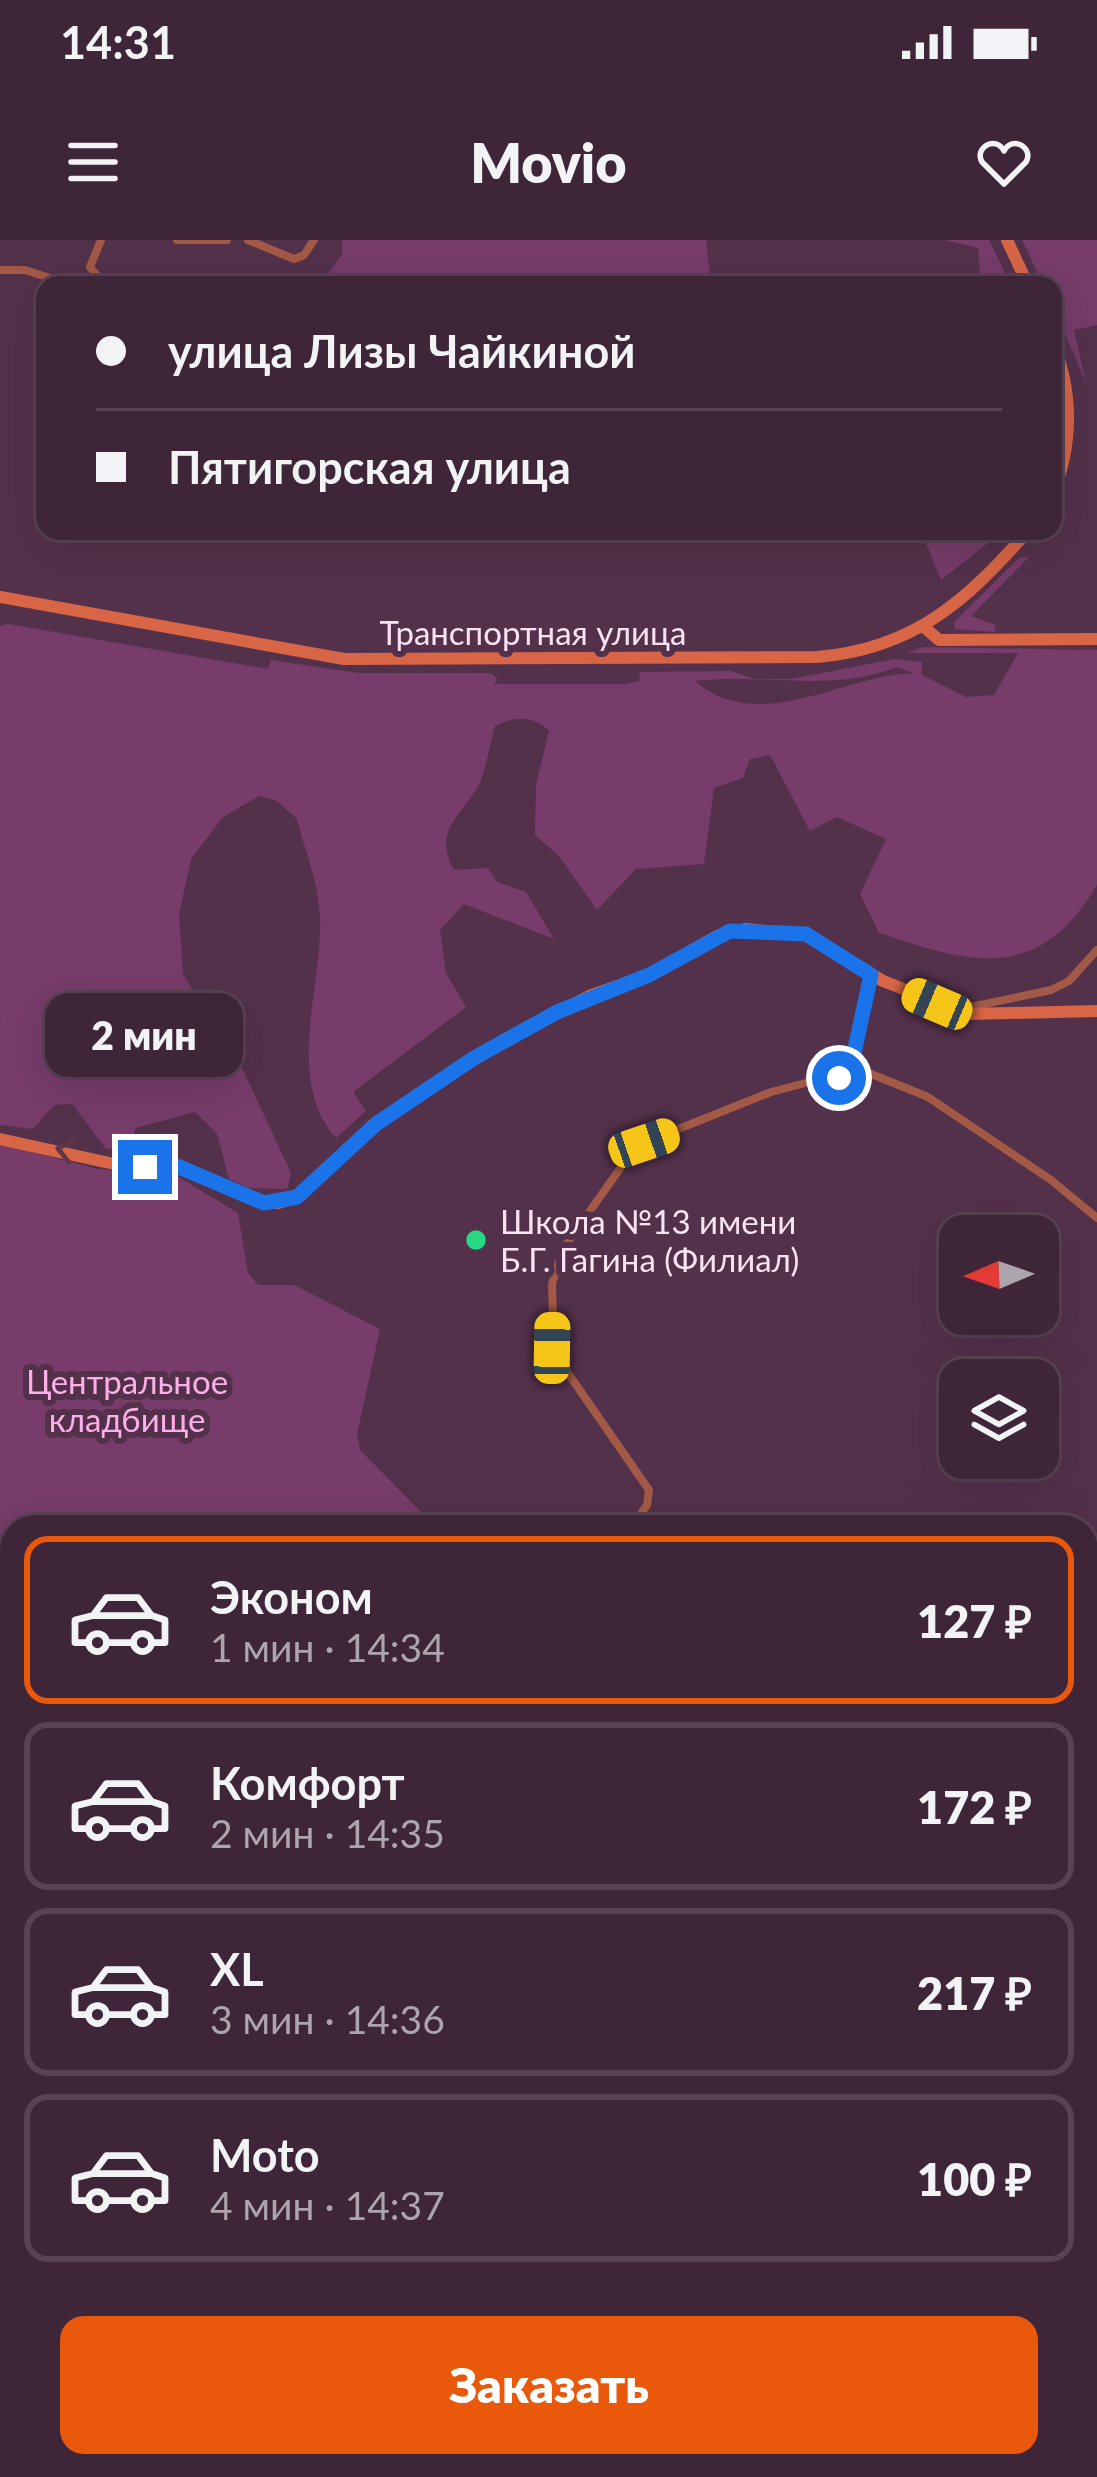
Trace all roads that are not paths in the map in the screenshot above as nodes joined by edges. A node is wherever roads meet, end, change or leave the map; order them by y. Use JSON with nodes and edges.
{"nodes":[{"id":1,"x":101,"y":240,"type":"edge"},
{"id":2,"x":177,"y":240,"type":"edge"},
{"id":3,"x":227,"y":240,"type":"edge"},
{"id":4,"x":248,"y":240,"type":"edge"},
{"id":5,"x":314,"y":240,"type":"edge"},
{"id":6,"x":1007,"y":240,"type":"edge"},
{"id":7,"x":0,"y":270,"type":"edge"},
{"id":8,"x":44,"y":276,"type":"edge"},
{"id":9,"x":98,"y":276,"type":"edge"},
{"id":10,"x":1024,"y":276,"type":"edge"},
{"id":11,"x":1062,"y":388,"type":"edge"},
{"id":12,"x":1062,"y":466,"type":"edge"},
{"id":13,"x":1018,"y":540,"type":"edge"},
{"id":14,"x":4,"y":597,"type":"edge"},
{"id":15,"x":923,"y":626,"type":"junction"},
{"id":16,"x":1097,"y":639,"type":"edge"},
{"id":17,"x":1097,"y":950,"type":"edge"},
{"id":18,"x":871,"y":975,"type":"junction"},
{"id":19,"x":954,"y":1010,"type":"junction"},
{"id":20,"x":1097,"y":1011,"type":"edge"},
{"id":21,"x":859,"y":1069,"type":"junction"},
{"id":22,"x":0,"y":1139,"type":"edge"},
{"id":23,"x":1097,"y":1218,"type":"edge"},
{"id":24,"x":640,"y":1515,"type":"edge"}],
"edges":[{"from":1,"to":9,"type":"street"},
{"from":2,"to":3,"type":"street"},
{"from":4,"to":5,"type":"street"},
{"from":6,"to":10,"type":"main road"},
{"from":7,"to":8,"type":"street"},
{"from":11,"to":12,"type":"main road"},
{"from":13,"to":15,"type":"main road","name":"Транспортная улица"},
{"from":14,"to":15,"type":"main road","name":"Транспортная улица"},
{"from":15,"to":16,"type":"main road"},
{"from":17,"to":19,"type":"street"},
{"from":18,"to":19,"type":"main road"},
{"from":18,"to":21,"type":"street"},
{"from":18,"to":22,"type":"main road","one_way":true},
{"from":19,"to":20,"type":"main road"},
{"from":21,"to":23,"type":"street"},
{"from":21,"to":24,"type":"street"}]}
